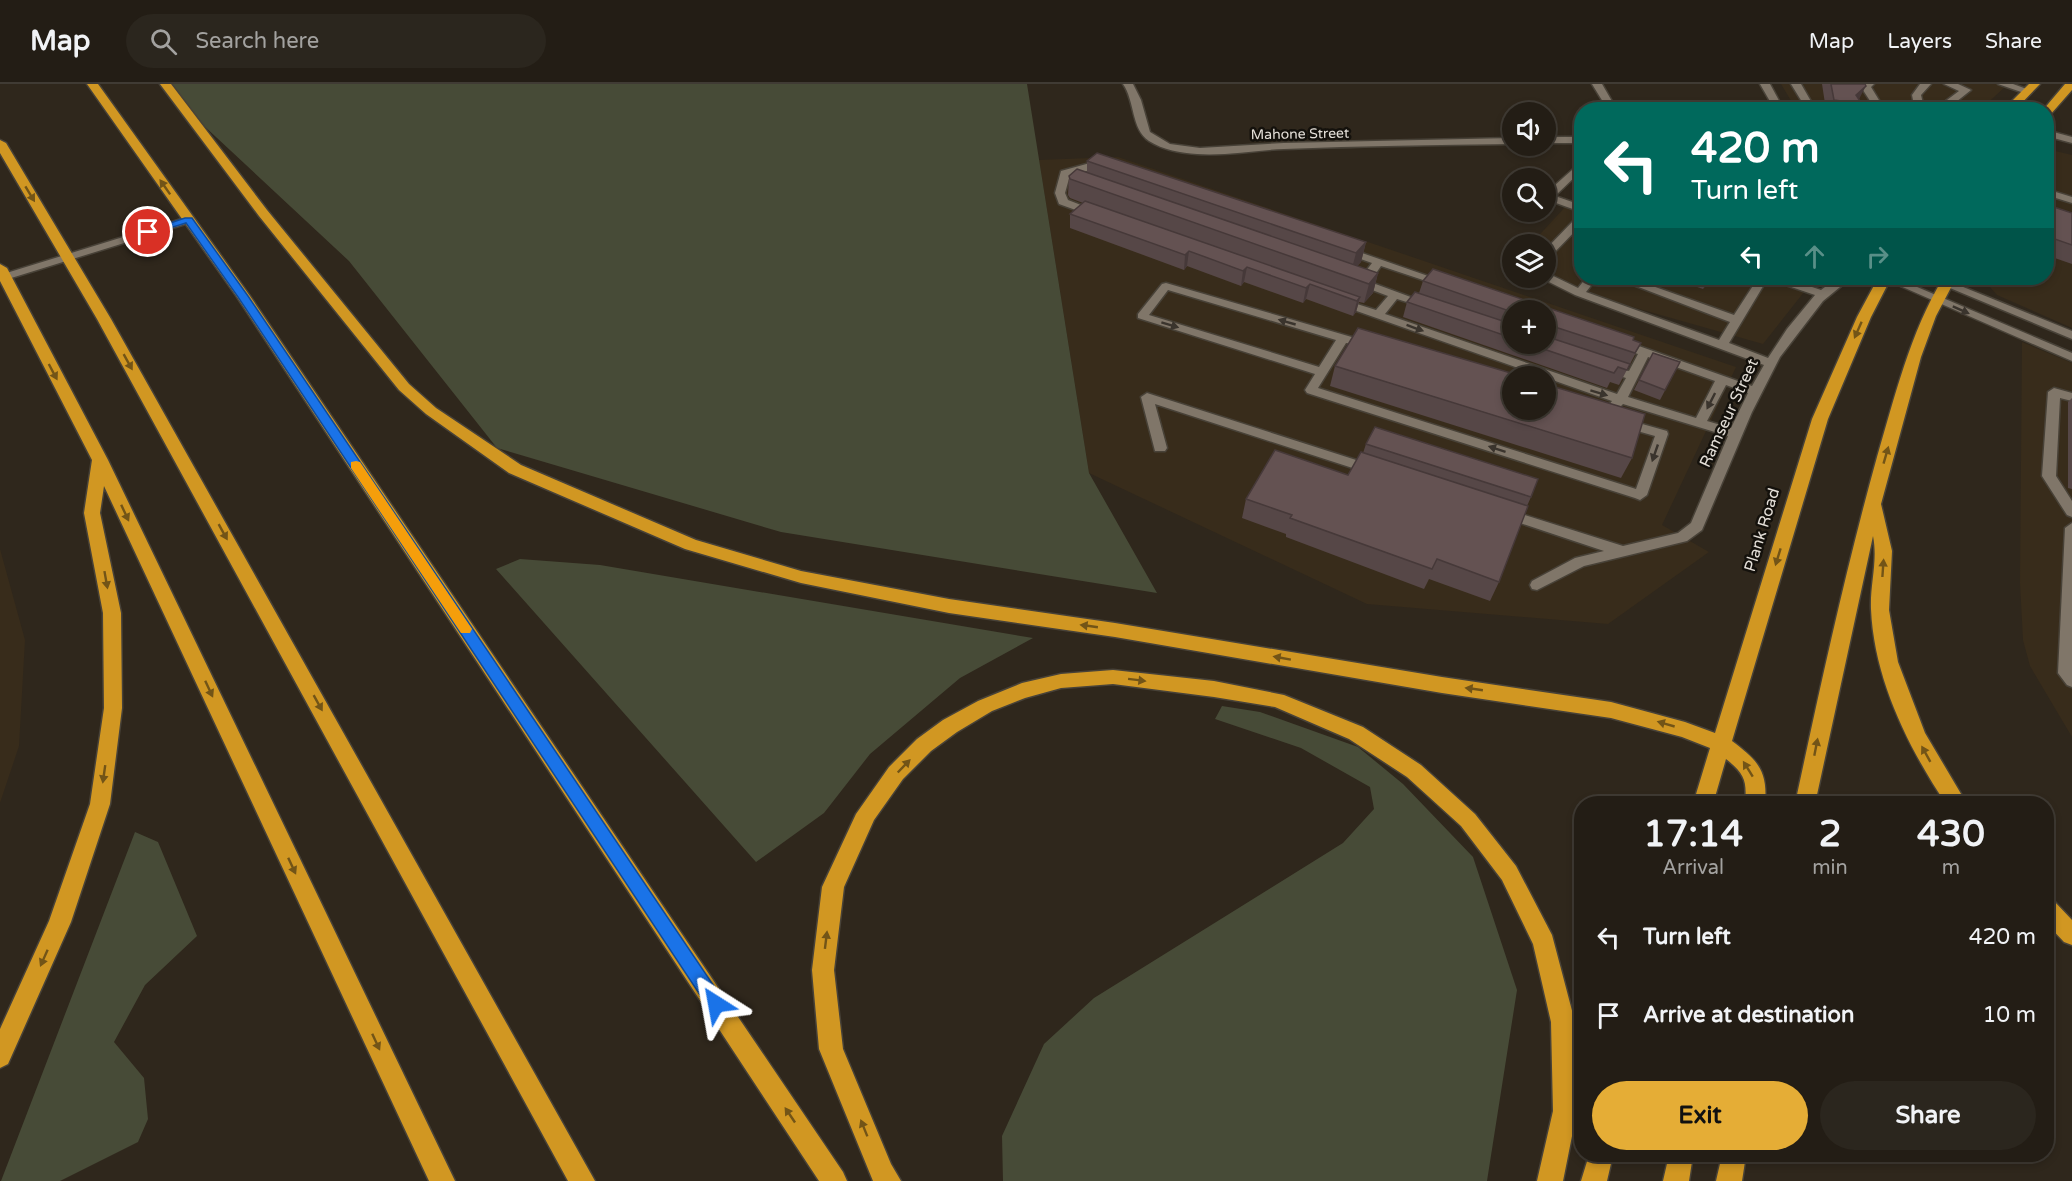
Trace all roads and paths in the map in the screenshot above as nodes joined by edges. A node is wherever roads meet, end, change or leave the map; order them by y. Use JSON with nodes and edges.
{"nodes":[{"id":1,"x":92,"y":84,"type":"edge"},
{"id":2,"x":165,"y":84,"type":"edge"},
{"id":3,"x":1128,"y":84,"type":"edge"},
{"id":4,"x":1597,"y":84,"type":"edge"},
{"id":5,"x":1765,"y":84,"type":"edge"},
{"id":6,"x":1796,"y":84,"type":"edge"},
{"id":7,"x":1869,"y":84,"type":"edge"},
{"id":8,"x":1926,"y":84,"type":"edge"},
{"id":9,"x":1949,"y":84,"type":"edge"},
{"id":10,"x":2003,"y":84,"type":"edge"},
{"id":11,"x":2071,"y":84,"type":"edge"},
{"id":12,"x":2031,"y":88,"type":"edge"},
{"id":13,"x":1607,"y":102,"type":"edge"},
{"id":14,"x":1775,"y":102,"type":"edge"},
{"id":15,"x":1807,"y":102,"type":"edge"},
{"id":16,"x":1876,"y":102,"type":"edge"},
{"id":17,"x":1917,"y":102,"type":"edge"},
{"id":18,"x":1950,"y":102,"type":"edge"},
{"id":19,"x":2016,"y":102,"type":"edge"},
{"id":20,"x":2054,"y":104,"type":"edge"},
{"id":21,"x":2054,"y":135,"type":"edge"},
{"id":22,"x":1574,"y":140,"type":"edge"},
{"id":23,"x":2072,"y":140,"type":"edge"},
{"id":24,"x":1502,"y":141,"type":"edge"},
{"id":25,"x":1556,"y":141,"type":"edge"},
{"id":26,"x":0,"y":143,"type":"edge"},
{"id":27,"x":2054,"y":143,"type":"edge"},
{"id":28,"x":2072,"y":148,"type":"edge"},
{"id":29,"x":1116,"y":172,"type":"edge"},
{"id":30,"x":1574,"y":172,"type":"edge"},
{"id":31,"x":2054,"y":193,"type":"edge"},
{"id":32,"x":2070,"y":195,"type":"edge"},
{"id":33,"x":1574,"y":206,"type":"edge"},
{"id":34,"x":1108,"y":219,"type":"edge"},
{"id":35,"x":189,"y":220,"type":"junction"},
{"id":36,"x":1574,"y":226,"type":"edge"},
{"id":37,"x":1556,"y":245,"type":"edge"},
{"id":38,"x":1334,"y":246,"type":"edge"},
{"id":39,"x":68,"y":257,"type":"junction"},
{"id":40,"x":1379,"y":261,"type":"junction"},
{"id":41,"x":2,"y":273,"type":"edge"},
{"id":42,"x":1556,"y":281,"type":"edge"},
{"id":43,"x":1586,"y":285,"type":"edge"},
{"id":44,"x":1640,"y":285,"type":"edge"},
{"id":45,"x":1759,"y":285,"type":"edge"},
{"id":46,"x":1796,"y":285,"type":"edge"},
{"id":47,"x":1831,"y":285,"type":"edge"},
{"id":48,"x":1883,"y":285,"type":"edge"},
{"id":49,"x":1904,"y":285,"type":"edge"},
{"id":50,"x":1944,"y":285,"type":"edge"},
{"id":51,"x":1958,"y":285,"type":"edge"},
{"id":52,"x":1457,"y":288,"type":"edge"},
{"id":53,"x":1579,"y":293,"type":"junction"},
{"id":54,"x":1395,"y":294,"type":"junction"},
{"id":55,"x":1823,"y":294,"type":"junction"},
{"id":56,"x":1322,"y":295,"type":"edge"},
{"id":57,"x":1936,"y":298,"type":"junction"},
{"id":58,"x":1437,"y":309,"type":"edge"},
{"id":59,"x":1378,"y":315,"type":"junction"},
{"id":60,"x":1737,"y":320,"type":"junction"},
{"id":61,"x":2072,"y":335,"type":"edge"},
{"id":62,"x":1603,"y":337,"type":"edge"},
{"id":63,"x":1344,"y":339,"type":"junction"},
{"id":64,"x":1366,"y":345,"type":"edge"},
{"id":65,"x":1722,"y":345,"type":"junction"},
{"id":66,"x":1645,"y":352,"type":"junction"},
{"id":67,"x":2072,"y":357,"type":"edge"},
{"id":68,"x":1771,"y":363,"type":"junction"},
{"id":69,"x":1601,"y":365,"type":"edge"},
{"id":70,"x":1322,"y":372,"type":"junction"},
{"id":71,"x":1633,"y":376,"type":"junction"},
{"id":72,"x":1722,"y":380,"type":"junction"},
{"id":73,"x":1755,"y":391,"type":"junction"},
{"id":74,"x":2072,"y":397,"type":"edge"},
{"id":75,"x":1621,"y":399,"type":"junction"},
{"id":76,"x":1700,"y":422,"type":"junction"},
{"id":77,"x":1736,"y":434,"type":"junction"},
{"id":78,"x":1160,"y":448,"type":"dead end"},
{"id":79,"x":100,"y":460,"type":"junction"},
{"id":80,"x":1386,"y":475,"type":"edge"},
{"id":81,"x":1873,"y":500,"type":"junction"},
{"id":82,"x":1487,"y":507,"type":"edge"},
{"id":83,"x":2072,"y":512,"type":"edge"},
{"id":84,"x":2072,"y":528,"type":"edge"},
{"id":85,"x":1621,"y":551,"type":"junction"},
{"id":86,"x":2071,"y":556,"type":"edge"},
{"id":87,"x":1537,"y":585,"type":"dead end"},
{"id":88,"x":2070,"y":676,"type":"edge"},
{"id":89,"x":1720,"y":744,"type":"junction"},
{"id":90,"x":1705,"y":796,"type":"edge"},
{"id":91,"x":1755,"y":796,"type":"edge"},
{"id":92,"x":1807,"y":796,"type":"edge"},
{"id":93,"x":1951,"y":796,"type":"edge"},
{"id":94,"x":2054,"y":916,"type":"edge"},
{"id":95,"x":2072,"y":935,"type":"edge"},
{"id":96,"x":0,"y":1056,"type":"edge"},
{"id":97,"x":1599,"y":1162,"type":"edge"},
{"id":98,"x":1680,"y":1162,"type":"edge"},
{"id":99,"x":1733,"y":1162,"type":"edge"},
{"id":100,"x":442,"y":1181,"type":"edge"},
{"id":101,"x":582,"y":1181,"type":"edge"},
{"id":102,"x":834,"y":1181,"type":"edge"},
{"id":103,"x":888,"y":1181,"type":"edge"},
{"id":104,"x":1550,"y":1181,"type":"edge"},
{"id":105,"x":1594,"y":1181,"type":"edge"},
{"id":106,"x":1676,"y":1181,"type":"edge"},
{"id":107,"x":1729,"y":1181,"type":"edge"}],
"edges":[{"from":35,"to":1,"type":"highway","one_way":true},
{"from":89,"to":2,"type":"highway","one_way":true},
{"from":3,"to":24,"type":"street","name":"Mahone Street"},
{"from":4,"to":13,"type":"street"},
{"from":5,"to":14,"type":"street"},
{"from":6,"to":15,"type":"street"},
{"from":7,"to":16,"type":"street"},
{"from":8,"to":17,"type":"street"},
{"from":9,"to":18,"type":"street"},
{"from":10,"to":12,"type":"street"},
{"from":11,"to":20,"type":"highway"},
{"from":12,"to":19,"type":"highway"},
{"from":21,"to":23,"type":"street"},
{"from":22,"to":25,"type":"street"},
{"from":26,"to":39,"type":"highway","one_way":true},
{"from":27,"to":28,"type":"street"},
{"from":29,"to":34,"type":"street"},
{"from":30,"to":33,"type":"street"},
{"from":31,"to":32,"type":"street"},
{"from":35,"to":39,"type":"street"},
{"from":102,"to":35,"type":"highway","one_way":true},
{"from":36,"to":37,"type":"street"},
{"from":38,"to":40,"type":"street"},
{"from":39,"to":41,"type":"street"},
{"from":39,"to":101,"type":"highway","one_way":true},
{"from":40,"to":52,"type":"street"},
{"from":40,"to":54,"type":"street"},
{"from":41,"to":79,"type":"highway","one_way":true},
{"from":42,"to":53,"type":"street"},
{"from":43,"to":53,"type":"street"},
{"from":44,"to":60,"type":"street"},
{"from":45,"to":60,"type":"street"},
{"from":46,"to":55,"type":"street"},
{"from":47,"to":55,"type":"street","name":"Ramseur Street"},
{"from":48,"to":89,"type":"highway","name":"Plank Road","one_way":true},
{"from":49,"to":57,"type":"street"},
{"from":50,"to":57,"type":"highway"},
{"from":51,"to":61,"type":"street"},
{"from":53,"to":65,"type":"street"},
{"from":54,"to":58,"type":"street"},
{"from":54,"to":59,"type":"street"},
{"from":55,"to":68,"type":"street","name":"Ramseur Street"},
{"from":56,"to":59,"type":"street"},
{"from":57,"to":67,"type":"street","one_way":true},
{"from":81,"to":57,"type":"highway","one_way":true},
{"from":59,"to":75,"type":"street","one_way":true},
{"from":60,"to":65,"type":"street"},
{"from":62,"to":66,"type":"street"},
{"from":63,"to":64,"type":"street"},
{"from":63,"to":70,"type":"street"},
{"from":63,"to":70,"type":"street","one_way":true},
{"from":65,"to":68,"type":"street"},
{"from":66,"to":71,"type":"street"},
{"from":66,"to":72,"type":"street"},
{"from":68,"to":73,"type":"street","name":"Ramseur Street"},
{"from":69,"to":71,"type":"street"},
{"from":75,"to":70,"type":"street","one_way":true},
{"from":71,"to":75,"type":"street"},
{"from":72,"to":73,"type":"street"},
{"from":72,"to":76,"type":"street","one_way":true},
{"from":73,"to":77,"type":"street","name":"Ramseur Street"},
{"from":74,"to":83,"type":"street"},
{"from":75,"to":76,"type":"street"},
{"from":76,"to":77,"type":"street"},
{"from":77,"to":85,"type":"street","name":"Ramseur Street"},
{"from":78,"to":80,"type":"street"},
{"from":79,"to":96,"type":"highway","one_way":true},
{"from":79,"to":100,"type":"highway","one_way":true},
{"from":92,"to":81,"type":"highway","one_way":true},
{"from":93,"to":81,"type":"highway","one_way":true},
{"from":82,"to":85,"type":"street"},
{"from":84,"to":86,"type":"street"},
{"from":85,"to":87,"type":"street","name":"Ramseur Street"},
{"from":86,"to":88,"type":"street"},
{"from":89,"to":90,"type":"highway","name":"Plank Road"},
{"from":91,"to":89,"type":"highway","one_way":true},
{"from":94,"to":95,"type":"highway"},
{"from":97,"to":105,"type":"highway"},
{"from":98,"to":106,"type":"highway"},
{"from":99,"to":107,"type":"highway"},
{"from":103,"to":104,"type":"highway","one_way":true}]}
